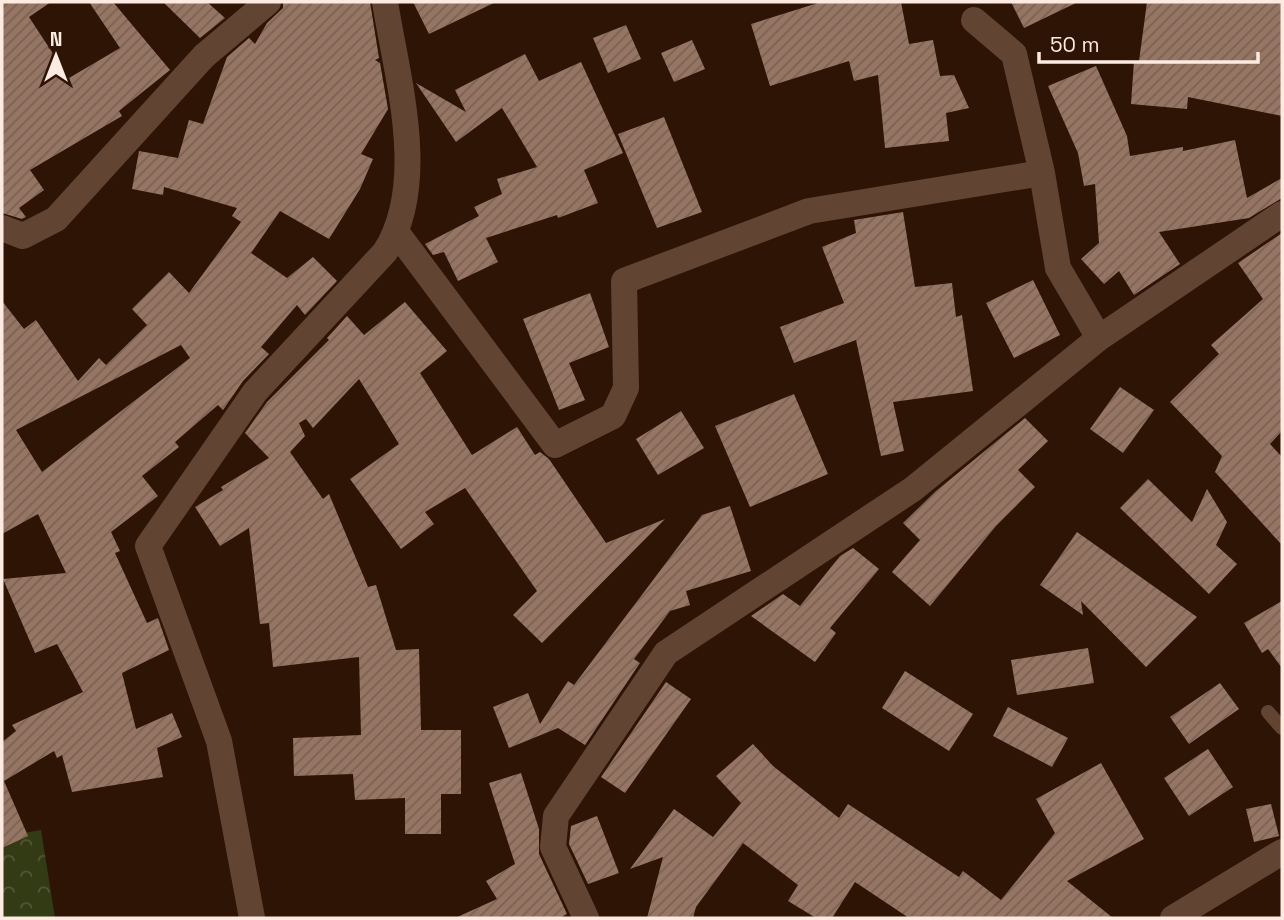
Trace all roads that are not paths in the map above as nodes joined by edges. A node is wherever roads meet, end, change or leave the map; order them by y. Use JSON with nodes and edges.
{"nodes":[{"id":1,"x":268,"y":2,"type":"edge"},
{"id":2,"x":385,"y":2,"type":"edge"},
{"id":3,"x":974,"y":20,"type":"dead end"},
{"id":4,"x":1042,"y":173,"type":"junction"},
{"id":5,"x":1282,"y":214,"type":"edge"},
{"id":6,"x":2,"y":228,"type":"edge"},
{"id":7,"x":397,"y":233,"type":"junction"},
{"id":8,"x":1099,"y":338,"type":"junction"},
{"id":9,"x":1268,"y":712,"type":"dead end"},
{"id":10,"x":1282,"y":728,"type":"edge"},
{"id":11,"x":1282,"y":852,"type":"edge"},
{"id":12,"x":252,"y":918,"type":"edge"},
{"id":13,"x":586,"y":918,"type":"edge"},
{"id":14,"x":1173,"y":918,"type":"edge"}],
"edges":[{"from":1,"to":6,"type":"street"},
{"from":2,"to":7,"type":"street"},
{"from":3,"to":4,"type":"street"},
{"from":4,"to":7,"type":"street"},
{"from":4,"to":8,"type":"street"},
{"from":5,"to":8,"type":"street"},
{"from":7,"to":12,"type":"street"},
{"from":8,"to":13,"type":"street"},
{"from":9,"to":10,"type":"lane"},
{"from":11,"to":14,"type":"street"}]}
